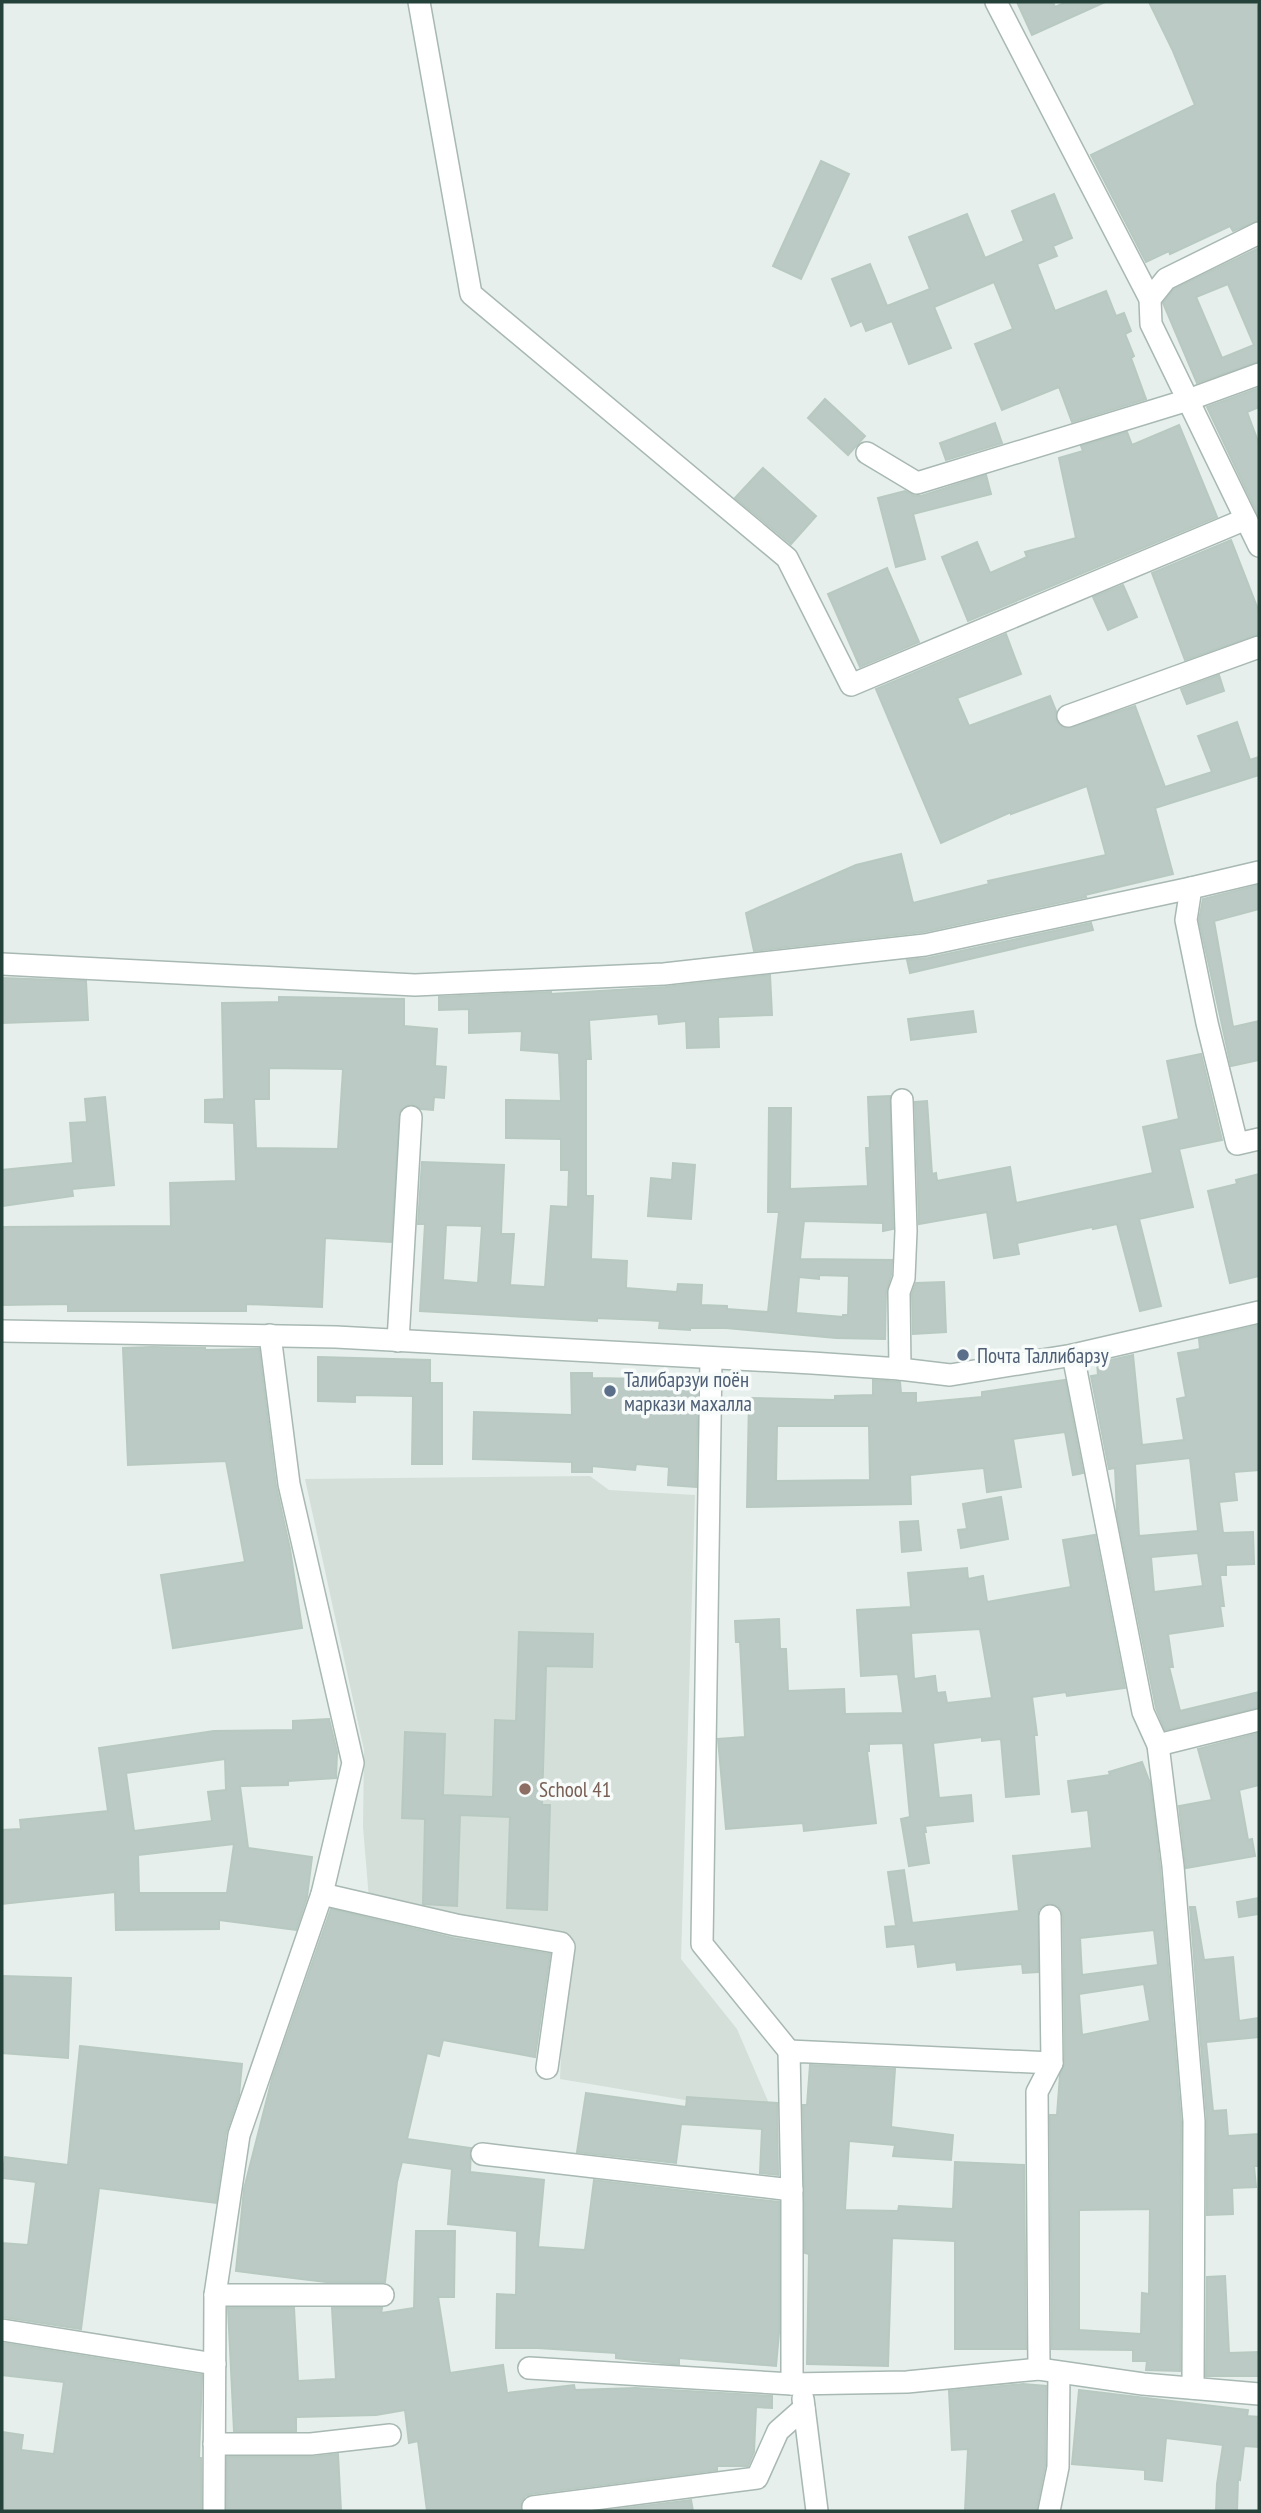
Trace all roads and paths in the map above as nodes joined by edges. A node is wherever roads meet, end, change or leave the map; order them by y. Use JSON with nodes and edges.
{"nodes":[{"id":1,"x":419,"y":2,"type":"edge"},
{"id":2,"x":996,"y":2,"type":"edge"},
{"id":3,"x":1259,"y":233,"type":"edge"},
{"id":4,"x":1150,"y":299,"type":"junction"},
{"id":5,"x":1259,"y":374,"type":"edge"},
{"id":6,"x":1188,"y":400,"type":"junction"},
{"id":7,"x":867,"y":453,"type":"dead end"},
{"id":8,"x":1246,"y":519,"type":"junction"},
{"id":9,"x":1259,"y":546,"type":"edge"},
{"id":10,"x":1259,"y":647,"type":"edge"},
{"id":11,"x":1068,"y":716,"type":"dead end"},
{"id":12,"x":1259,"y":873,"type":"edge"},
{"id":13,"x":1191,"y":888,"type":"junction"},
{"id":14,"x":2,"y":964,"type":"edge"},
{"id":15,"x":902,"y":1100,"type":"dead end"},
{"id":16,"x":411,"y":1116,"type":"dead end"},
{"id":17,"x":1259,"y":1139,"type":"edge"},
{"id":18,"x":1259,"y":1312,"type":"edge"},
{"id":19,"x":2,"y":1331,"type":"edge"},
{"id":20,"x":270,"y":1335,"type":"junction"},
{"id":21,"x":398,"y":1341,"type":"junction"},
{"id":22,"x":1073,"y":1355,"type":"junction"},
{"id":23,"x":711,"y":1358,"type":"junction"},
{"id":24,"x":900,"y":1368,"type":"junction"},
{"id":25,"x":1259,"y":1720,"type":"edge"},
{"id":26,"x":1158,"y":1745,"type":"junction"},
{"id":27,"x":322,"y":1894,"type":"junction"},
{"id":28,"x":1050,"y":1916,"type":"dead end"},
{"id":29,"x":789,"y":2051,"type":"junction"},
{"id":30,"x":1052,"y":2063,"type":"junction"},
{"id":31,"x":547,"y":2068,"type":"dead end"},
{"id":32,"x":482,"y":2154,"type":"dead end"},
{"id":33,"x":792,"y":2190,"type":"junction"},
{"id":34,"x":215,"y":2295,"type":"junction"},
{"id":35,"x":383,"y":2295,"type":"dead end"},
{"id":36,"x":2,"y":2330,"type":"edge"},
{"id":37,"x":215,"y":2364,"type":"junction"},
{"id":38,"x":529,"y":2368,"type":"dead end"},
{"id":39,"x":1049,"y":2371,"type":"junction"},
{"id":40,"x":797,"y":2384,"type":"junction"},
{"id":41,"x":1193,"y":2388,"type":"junction"},
{"id":42,"x":1259,"y":2394,"type":"edge"},
{"id":43,"x":804,"y":2408,"type":"junction"},
{"id":44,"x":390,"y":2435,"type":"dead end"},
{"id":45,"x":214,"y":2444,"type":"junction"},
{"id":46,"x":214,"y":2511,"type":"edge"},
{"id":47,"x":534,"y":2511,"type":"edge"},
{"id":48,"x":817,"y":2511,"type":"edge"},
{"id":49,"x":1049,"y":2511,"type":"edge"}],
"edges":[{"from":1,"to":8,"type":"street"},
{"from":2,"to":4,"type":"street"},
{"from":3,"to":4,"type":"street"},
{"from":4,"to":6,"type":"street"},
{"from":5,"to":6,"type":"street"},
{"from":6,"to":7,"type":"street"},
{"from":6,"to":8,"type":"street"},
{"from":8,"to":9,"type":"street"},
{"from":10,"to":11,"type":"street"},
{"from":12,"to":13,"type":"street"},
{"from":13,"to":14,"type":"street"},
{"from":13,"to":17,"type":"street"},
{"from":15,"to":24,"type":"street"},
{"from":16,"to":21,"type":"street"},
{"from":18,"to":22,"type":"street"},
{"from":19,"to":20,"type":"street"},
{"from":20,"to":21,"type":"street"},
{"from":20,"to":27,"type":"street"},
{"from":21,"to":23,"type":"street"},
{"from":22,"to":24,"type":"street"},
{"from":22,"to":26,"type":"street"},
{"from":23,"to":24,"type":"street"},
{"from":23,"to":29,"type":"street"},
{"from":25,"to":26,"type":"street"},
{"from":26,"to":41,"type":"street"},
{"from":27,"to":31,"type":"street"},
{"from":27,"to":34,"type":"street"},
{"from":28,"to":30,"type":"street"},
{"from":29,"to":30,"type":"street"},
{"from":29,"to":33,"type":"street"},
{"from":30,"to":39,"type":"street"},
{"from":32,"to":33,"type":"street"},
{"from":33,"to":40,"type":"street"},
{"from":34,"to":35,"type":"street"},
{"from":34,"to":37,"type":"street"},
{"from":36,"to":37,"type":"street"},
{"from":37,"to":45,"type":"street"},
{"from":38,"to":40,"type":"street"},
{"from":39,"to":40,"type":"street"},
{"from":39,"to":41,"type":"street"},
{"from":39,"to":49,"type":"street"},
{"from":40,"to":43,"type":"street"},
{"from":41,"to":42,"type":"street"},
{"from":43,"to":47,"type":"street"},
{"from":43,"to":48,"type":"street"},
{"from":44,"to":45,"type":"street"},
{"from":45,"to":46,"type":"street"}]}
